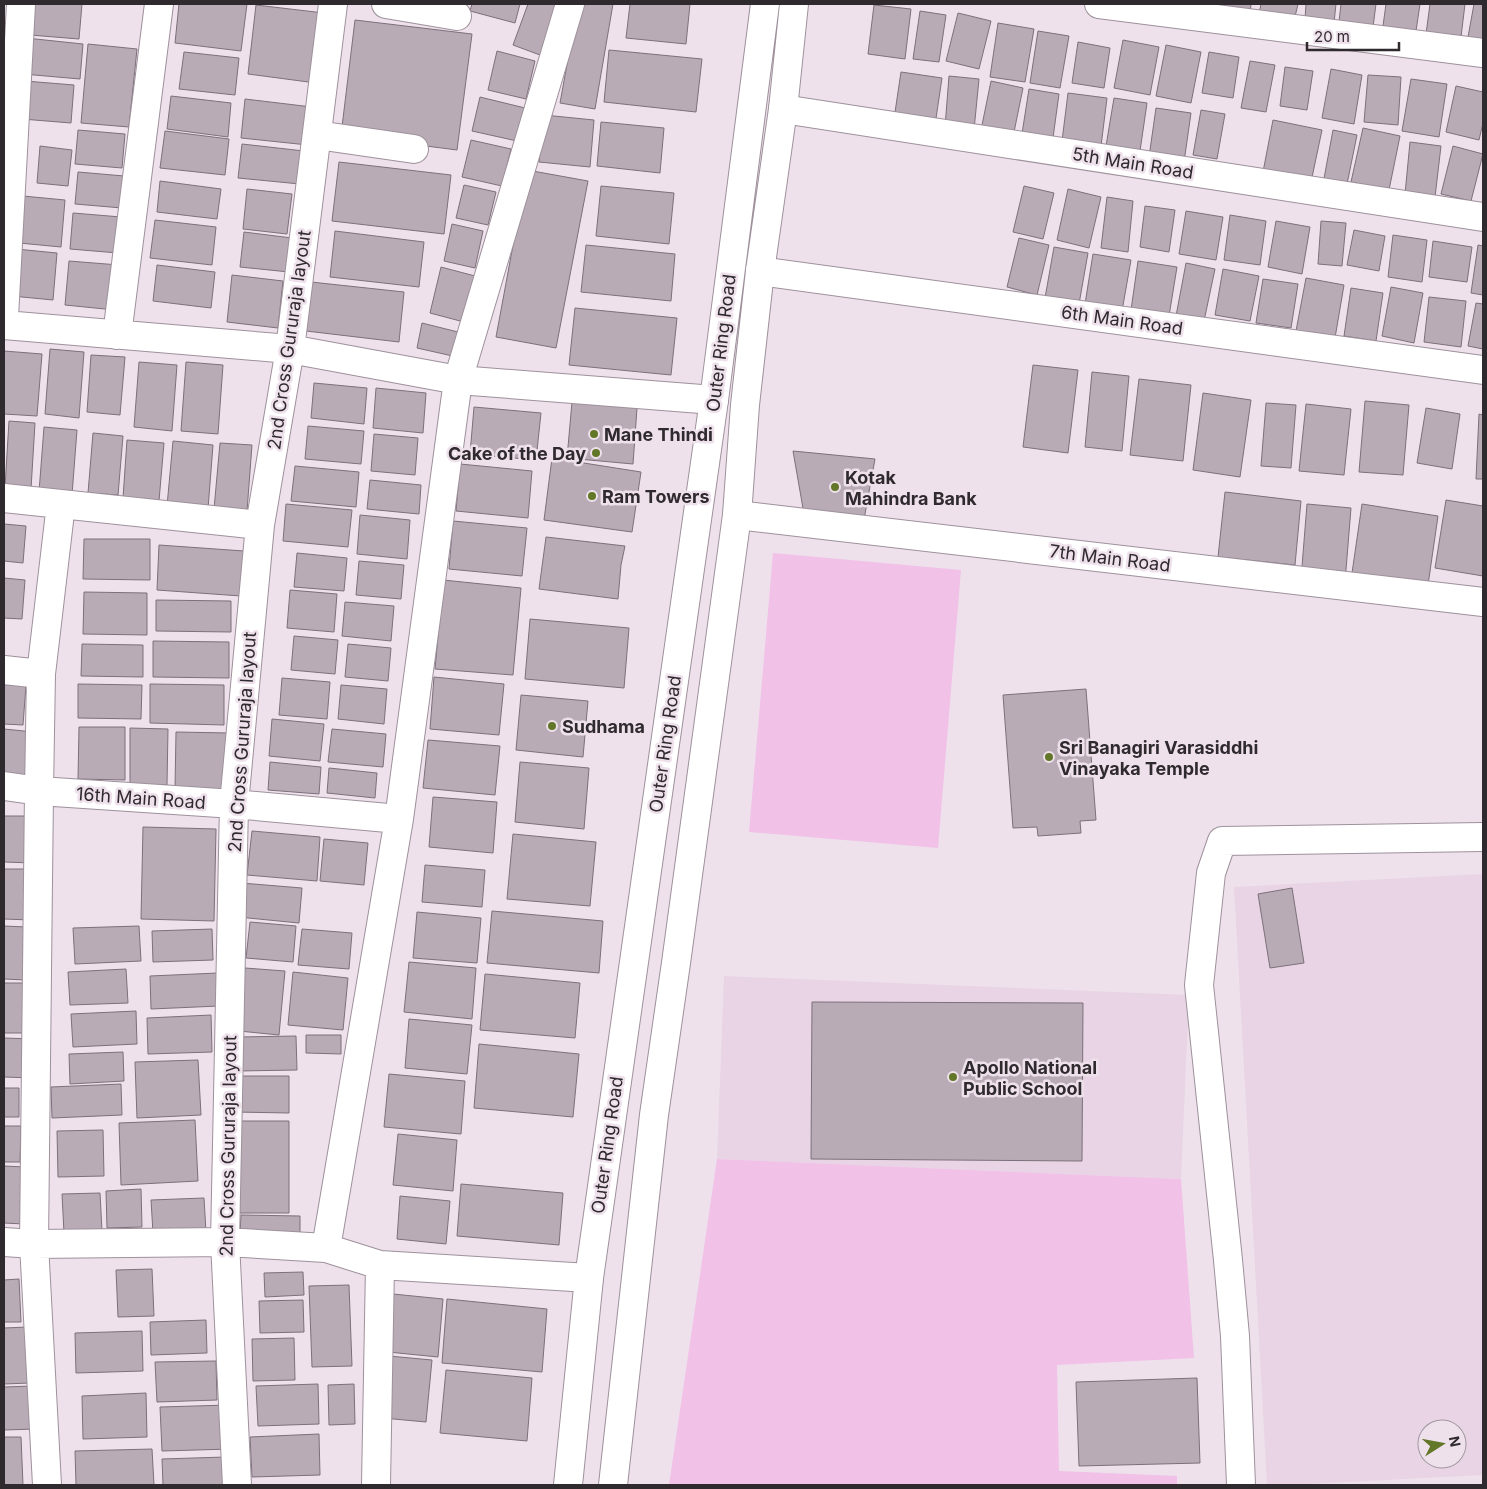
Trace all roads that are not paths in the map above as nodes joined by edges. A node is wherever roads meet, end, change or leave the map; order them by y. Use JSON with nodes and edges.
{"nodes":[{"id":1,"x":21,"y":4,"type":"edge"},
{"id":2,"x":159,"y":4,"type":"edge"},
{"id":3,"x":333,"y":4,"type":"edge"},
{"id":4,"x":386,"y":4,"type":"edge"},
{"id":5,"x":570,"y":4,"type":"edge"},
{"id":6,"x":765,"y":4,"type":"edge"},
{"id":7,"x":794,"y":4,"type":"edge"},
{"id":8,"x":1099,"y":4,"type":"edge"},
{"id":9,"x":457,"y":16,"type":"dead end"},
{"id":10,"x":1483,"y":53,"type":"edge"},
{"id":11,"x":783,"y":109,"type":"junction"},
{"id":12,"x":317,"y":135,"type":"junction"},
{"id":13,"x":414,"y":149,"type":"dead end"},
{"id":14,"x":1483,"y":217,"type":"edge"},
{"id":15,"x":760,"y":271,"type":"junction"},
{"id":16,"x":4,"y":317,"type":"edge"},
{"id":17,"x":4,"y":325,"type":"edge"},
{"id":18,"x":117,"y":336,"type":"junction"},
{"id":19,"x":290,"y":350,"type":"junction"},
{"id":20,"x":1483,"y":370,"type":"edge"},
{"id":21,"x":458,"y":380,"type":"junction"},
{"id":22,"x":714,"y":400,"type":"junction"},
{"id":23,"x":4,"y":498,"type":"edge"},
{"id":24,"x":61,"y":504,"type":"junction"},
{"id":25,"x":736,"y":515,"type":"junction"},
{"id":26,"x":260,"y":525,"type":"junction"},
{"id":27,"x":1483,"y":602,"type":"edge"},
{"id":28,"x":4,"y":670,"type":"edge"},
{"id":29,"x":41,"y":674,"type":"junction"},
{"id":30,"x":4,"y":786,"type":"edge"},
{"id":31,"x":38,"y":791,"type":"junction"},
{"id":32,"x":234,"y":804,"type":"junction"},
{"id":33,"x":399,"y":818,"type":"junction"},
{"id":34,"x":1483,"y":837,"type":"edge"},
{"id":35,"x":4,"y":1242,"type":"edge"},
{"id":36,"x":225,"y":1242,"type":"junction"},
{"id":37,"x":34,"y":1244,"type":"junction"},
{"id":38,"x":326,"y":1248,"type":"junction"},
{"id":39,"x":380,"y":1265,"type":"junction"},
{"id":40,"x":588,"y":1278,"type":"junction"},
{"id":41,"x":47,"y":1485,"type":"edge"},
{"id":42,"x":237,"y":1485,"type":"edge"},
{"id":43,"x":376,"y":1485,"type":"edge"},
{"id":44,"x":568,"y":1485,"type":"edge"},
{"id":45,"x":613,"y":1485,"type":"edge"},
{"id":46,"x":1241,"y":1485,"type":"edge"}],
"edges":[{"from":1,"to":16,"type":"main road"},
{"from":2,"to":18,"type":"main road"},
{"from":3,"to":12,"type":"main road","name":"2nd Cross Gururaja layout"},
{"from":4,"to":9,"type":"main road"},
{"from":5,"to":21,"type":"main road"},
{"from":6,"to":22,"type":"main road","name":"Outer Ring Road"},
{"from":7,"to":11,"type":"main road","name":"Outer Ring Road"},
{"from":8,"to":10,"type":"main road"},
{"from":11,"to":14,"type":"main road","name":"5th Main Road"},
{"from":11,"to":15,"type":"main road","name":"Outer Ring Road"},
{"from":12,"to":13,"type":"main road"},
{"from":12,"to":19,"type":"main road","name":"2nd Cross Gururaja layout"},
{"from":15,"to":20,"type":"main road","name":"6th Main Road"},
{"from":15,"to":25,"type":"main road","name":"Outer Ring Road"},
{"from":17,"to":18,"type":"main road"},
{"from":18,"to":19,"type":"main road"},
{"from":19,"to":21,"type":"main road"},
{"from":19,"to":26,"type":"main road","name":"2nd Cross Gururaja layout"},
{"from":21,"to":22,"type":"main road"},
{"from":21,"to":33,"type":"main road"},
{"from":22,"to":40,"type":"main road","name":"Outer Ring Road"},
{"from":23,"to":24,"type":"main road"},
{"from":24,"to":26,"type":"main road"},
{"from":24,"to":29,"type":"main road"},
{"from":25,"to":27,"type":"main road","name":"7th Main Road"},
{"from":25,"to":45,"type":"main road","name":"Outer Ring Road"},
{"from":26,"to":32,"type":"main road","name":"2nd Cross Gururaja layout"},
{"from":28,"to":29,"type":"main road"},
{"from":29,"to":31,"type":"main road"},
{"from":30,"to":31,"type":"main road","name":"16th Main Road"},
{"from":31,"to":32,"type":"main road","name":"16th Main Road"},
{"from":31,"to":37,"type":"main road"},
{"from":32,"to":33,"type":"main road","name":"16th Main Road"},
{"from":32,"to":36,"type":"main road","name":"2nd Cross Gururaja layout"},
{"from":33,"to":38,"type":"main road"},
{"from":34,"to":46,"type":"main road"},
{"from":35,"to":37,"type":"main road"},
{"from":36,"to":37,"type":"main road"},
{"from":36,"to":38,"type":"main road"},
{"from":36,"to":42,"type":"main road","name":"2nd Cross Gururaja layout"},
{"from":37,"to":41,"type":"main road"},
{"from":38,"to":39,"type":"main road"},
{"from":39,"to":40,"type":"main road"},
{"from":39,"to":43,"type":"main road"},
{"from":40,"to":44,"type":"main road","name":"Outer Ring Road"}]}
